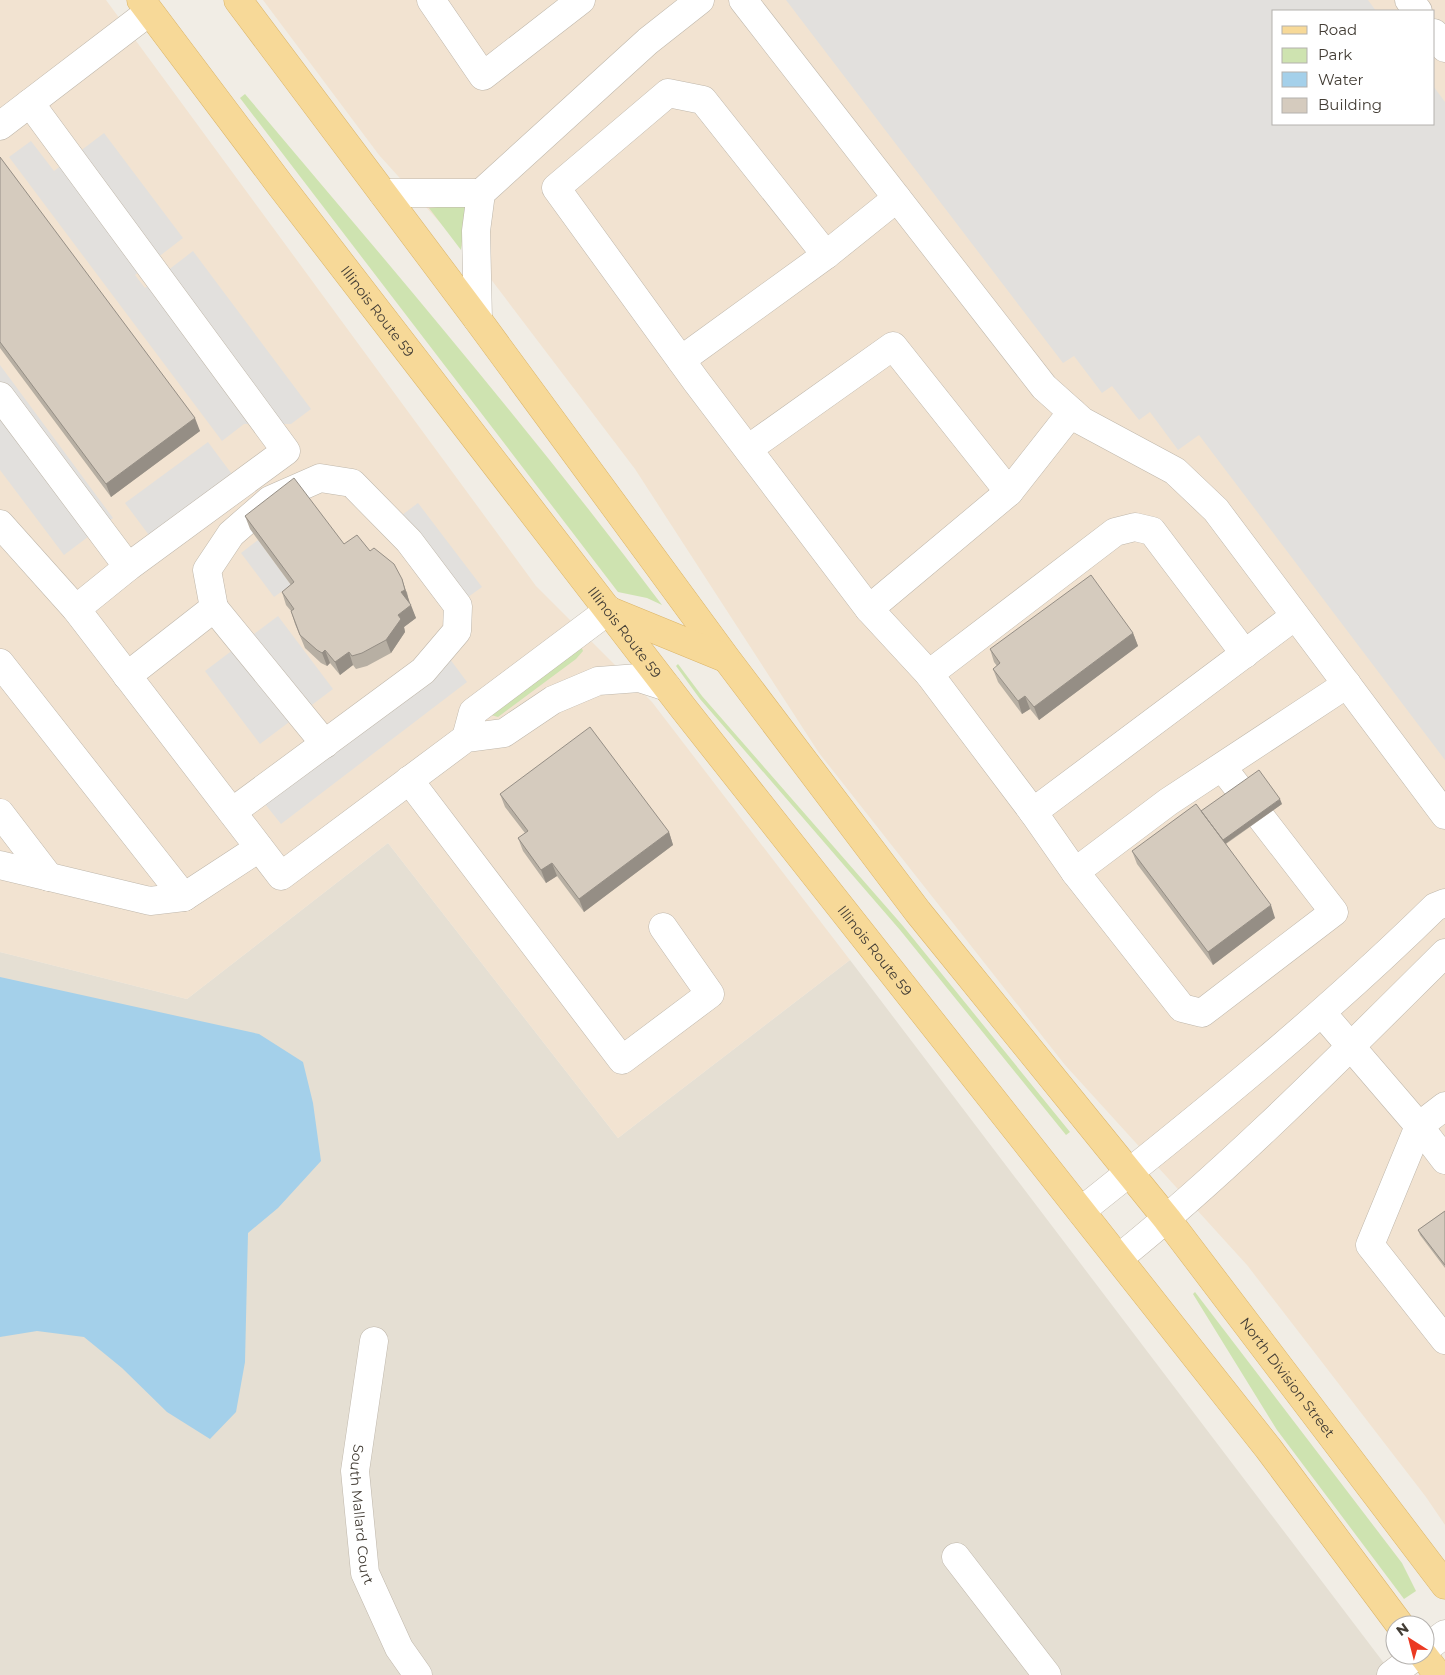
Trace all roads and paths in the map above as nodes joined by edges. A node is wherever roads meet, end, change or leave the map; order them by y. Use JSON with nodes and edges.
{"nodes":[{"id":1,"x":238,"y":0,"type":"edge"},
{"id":2,"x":431,"y":0,"type":"edge"},
{"id":3,"x":581,"y":0,"type":"edge"},
{"id":4,"x":700,"y":0,"type":"edge"},
{"id":5,"x":742,"y":0,"type":"edge"},
{"id":6,"x":1409,"y":0,"type":"edge"},
{"id":7,"x":145,"y":6,"type":"edge"},
{"id":8,"x":1417,"y":10,"type":"edge"},
{"id":9,"x":1435,"y":34,"type":"edge"},
{"id":10,"x":1445,"y":48,"type":"edge"},
{"id":11,"x":30,"y":103,"type":"junction"},
{"id":12,"x":0,"y":126,"type":"edge"},
{"id":13,"x":383,"y":193,"type":"junction"},
{"id":14,"x":481,"y":193,"type":"junction"},
{"id":15,"x":897,"y":198,"type":"junction"},
{"id":16,"x":826,"y":255,"type":"junction"},
{"id":17,"x":478,"y":320,"type":"junction"},
{"id":18,"x":681,"y":360,"type":"junction"},
{"id":19,"x":0,"y":396,"type":"edge"},
{"id":20,"x":1072,"y":412,"type":"junction"},
{"id":21,"x":748,"y":449,"type":"junction"},
{"id":22,"x":1008,"y":492,"type":"junction"},
{"id":23,"x":4,"y":539,"type":"edge"},
{"id":24,"x":128,"y":567,"type":"junction"},
{"id":25,"x":214,"y":608,"type":"junction"},
{"id":26,"x":76,"y":609,"type":"junction"},
{"id":27,"x":869,"y":609,"type":"junction"},
{"id":28,"x":609,"y":610,"type":"junction"},
{"id":29,"x":1295,"y":616,"type":"junction"},
{"id":30,"x":1244,"y":654,"type":"junction"},
{"id":31,"x":726,"y":658,"type":"junction"},
{"id":32,"x":0,"y":663,"type":"edge"},
{"id":33,"x":929,"y":674,"type":"junction"},
{"id":34,"x":127,"y":676,"type":"junction"},
{"id":35,"x":1347,"y":684,"type":"junction"},
{"id":36,"x":667,"y":686,"type":"junction"},
{"id":37,"x":466,"y":738,"type":"junction"},
{"id":38,"x":325,"y":744,"type":"junction"},
{"id":39,"x":1222,"y":767,"type":"junction"},
{"id":40,"x":409,"y":780,"type":"junction"},
{"id":41,"x":232,"y":812,"type":"junction"},
{"id":42,"x":1033,"y":812,"type":"junction"},
{"id":43,"x":0,"y":813,"type":"edge"},
{"id":44,"x":1445,"y":815,"type":"edge"},
{"id":45,"x":259,"y":848,"type":"junction"},
{"id":46,"x":0,"y":865,"type":"edge"},
{"id":47,"x":1075,"y":872,"type":"junction"},
{"id":48,"x":49,"y":876,"type":"junction"},
{"id":49,"x":184,"y":897,"type":"junction"},
{"id":50,"x":1445,"y":903,"type":"edge"},
{"id":51,"x":662,"y":927,"type":"dead end"},
{"id":52,"x":1445,"y":953,"type":"edge"},
{"id":53,"x":1322,"y":1013,"type":"junction"},
{"id":54,"x":1350,"y":1048,"type":"junction"},
{"id":55,"x":1445,"y":1106,"type":"edge"},
{"id":56,"x":1419,"y":1126,"type":"junction"},
{"id":57,"x":1445,"y":1160,"type":"edge"},
{"id":58,"x":1128,"y":1174,"type":"junction"},
{"id":59,"x":1081,"y":1211,"type":"junction"},
{"id":60,"x":1167,"y":1219,"type":"junction"},
{"id":61,"x":1119,"y":1258,"type":"junction"},
{"id":62,"x":374,"y":1340,"type":"dead end"},
{"id":63,"x":1445,"y":1340,"type":"edge"},
{"id":64,"x":956,"y":1557,"type":"dead end"},
{"id":65,"x":1445,"y":1585,"type":"edge"},
{"id":66,"x":1393,"y":1615,"type":"edge"},
{"id":67,"x":1404,"y":1665,"type":"edge"},
{"id":68,"x":418,"y":1675,"type":"edge"},
{"id":69,"x":1047,"y":1675,"type":"edge"},
{"id":70,"x":1390,"y":1675,"type":"edge"}],
"edges":[{"from":1,"to":13,"type":"main road"},
{"from":2,"to":3,"type":"street"},
{"from":4,"to":14,"type":"street"},
{"from":5,"to":15,"type":"street"},
{"from":6,"to":8,"type":"street"},
{"from":7,"to":11,"type":"street"},
{"from":7,"to":28,"type":"main road","name":"Illinois Route 59"},
{"from":9,"to":10,"type":"street"},
{"from":11,"to":12,"type":"street"},
{"from":11,"to":24,"type":"street"},
{"from":13,"to":14,"type":"street"},
{"from":13,"to":17,"type":"main road"},
{"from":14,"to":17,"type":"street"},
{"from":15,"to":16,"type":"street"},
{"from":15,"to":20,"type":"street"},
{"from":16,"to":18,"type":"street"},
{"from":16,"to":18,"type":"street"},
{"from":17,"to":31,"type":"main road"},
{"from":18,"to":21,"type":"street"},
{"from":19,"to":24,"type":"street"},
{"from":20,"to":22,"type":"street"},
{"from":20,"to":29,"type":"street"},
{"from":21,"to":22,"type":"street"},
{"from":21,"to":27,"type":"street"},
{"from":22,"to":27,"type":"street"},
{"from":23,"to":26,"type":"street"},
{"from":24,"to":26,"type":"street"},
{"from":25,"to":34,"type":"street"},
{"from":25,"to":38,"type":"street"},
{"from":25,"to":38,"type":"street"},
{"from":26,"to":34,"type":"street"},
{"from":27,"to":33,"type":"street"},
{"from":28,"to":31,"type":"main road"},
{"from":28,"to":36,"type":"main road","name":"Illinois Route 59"},
{"from":28,"to":37,"type":"street"},
{"from":29,"to":30,"type":"street"},
{"from":29,"to":35,"type":"street"},
{"from":30,"to":33,"type":"street"},
{"from":30,"to":42,"type":"street"},
{"from":31,"to":58,"type":"main road"},
{"from":32,"to":49,"type":"street"},
{"from":33,"to":42,"type":"street"},
{"from":34,"to":41,"type":"street"},
{"from":35,"to":39,"type":"street"},
{"from":35,"to":44,"type":"street"},
{"from":36,"to":37,"type":"street"},
{"from":36,"to":59,"type":"main road","name":"Illinois Route 59"},
{"from":37,"to":40,"type":"street"},
{"from":38,"to":41,"type":"street"},
{"from":39,"to":47,"type":"street"},
{"from":39,"to":47,"type":"street"},
{"from":40,"to":45,"type":"street"},
{"from":40,"to":51,"type":"street"},
{"from":41,"to":45,"type":"street"},
{"from":42,"to":47,"type":"street"},
{"from":43,"to":48,"type":"street"},
{"from":45,"to":49,"type":"street"},
{"from":46,"to":48,"type":"street"},
{"from":48,"to":49,"type":"street"},
{"from":50,"to":53,"type":"street"},
{"from":52,"to":54,"type":"street"},
{"from":53,"to":54,"type":"street"},
{"from":53,"to":58,"type":"street"},
{"from":54,"to":56,"type":"street"},
{"from":54,"to":60,"type":"street"},
{"from":55,"to":56,"type":"street"},
{"from":56,"to":57,"type":"street"},
{"from":56,"to":63,"type":"street"},
{"from":58,"to":59,"type":"street"},
{"from":58,"to":60,"type":"main road","name":"North Division Street"},
{"from":59,"to":61,"type":"main road","name":"Illinois Route 59"},
{"from":60,"to":61,"type":"street"},
{"from":60,"to":65,"type":"main road","name":"North Division Street"},
{"from":61,"to":66,"type":"main road"},
{"from":62,"to":68,"type":"street","name":"South Mallard Court"},
{"from":64,"to":69,"type":"street"},
{"from":67,"to":70,"type":"street"}]}
